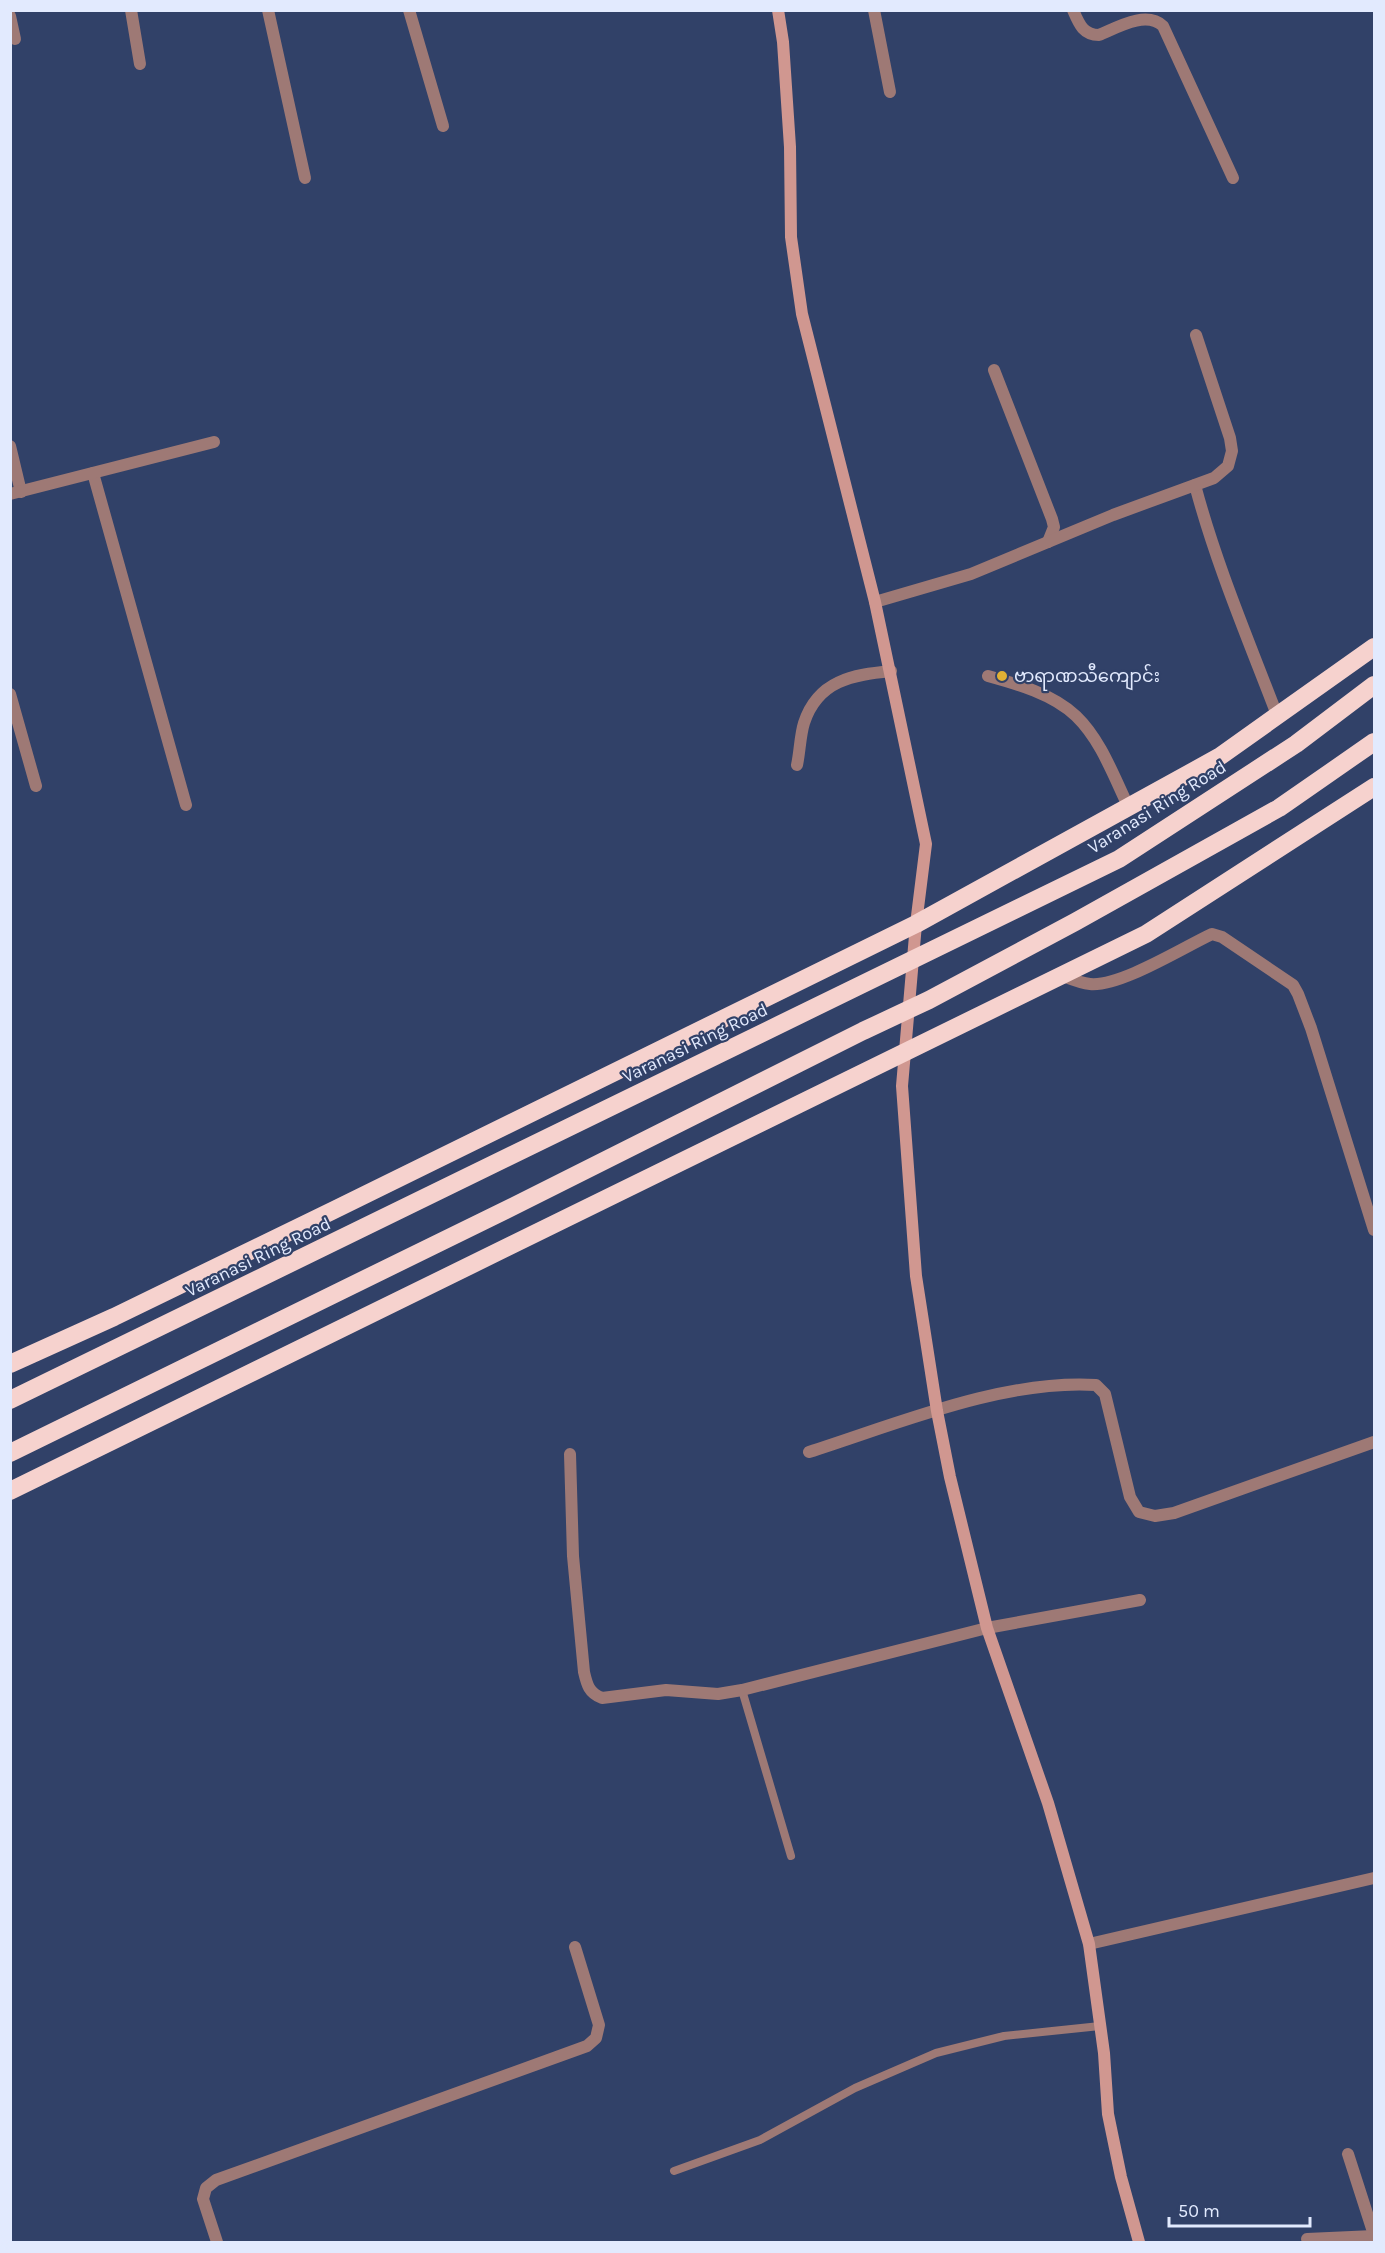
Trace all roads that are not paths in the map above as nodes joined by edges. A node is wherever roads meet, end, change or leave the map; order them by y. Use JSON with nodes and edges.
{"nodes":[{"id":1,"x":131,"y":10,"type":"edge"},
{"id":2,"x":268,"y":10,"type":"edge"},
{"id":3,"x":410,"y":10,"type":"edge"},
{"id":4,"x":778,"y":10,"type":"edge"},
{"id":5,"x":874,"y":10,"type":"edge"},
{"id":6,"x":1073,"y":10,"type":"edge"},
{"id":7,"x":10,"y":16,"type":"edge"},
{"id":8,"x":15,"y":39,"type":"dead end"},
{"id":9,"x":140,"y":64,"type":"dead end"},
{"id":10,"x":890,"y":92,"type":"dead end"},
{"id":11,"x":443,"y":126,"type":"dead end"},
{"id":12,"x":305,"y":178,"type":"dead end"},
{"id":13,"x":1233,"y":178,"type":"dead end"},
{"id":14,"x":1196,"y":335,"type":"dead end"},
{"id":15,"x":994,"y":370,"type":"dead end"},
{"id":16,"x":214,"y":442,"type":"dead end"},
{"id":17,"x":10,"y":446,"type":"edge"},
{"id":18,"x":93,"y":473,"type":"junction"},
{"id":19,"x":1195,"y":485,"type":"junction"},
{"id":20,"x":16,"y":493,"type":"edge"},
{"id":21,"x":1048,"y":542,"type":"junction"},
{"id":22,"x":875,"y":602,"type":"junction"},
{"id":23,"x":1374,"y":647,"type":"edge"},
{"id":24,"x":891,"y":671,"type":"junction"},
{"id":25,"x":988,"y":676,"type":"dead end"},
{"id":26,"x":1374,"y":685,"type":"edge"},
{"id":27,"x":10,"y":694,"type":"edge"},
{"id":28,"x":1277,"y":716,"type":"junction"},
{"id":29,"x":1374,"y":742,"type":"edge"},
{"id":30,"x":797,"y":765,"type":"dead end"},
{"id":31,"x":36,"y":786,"type":"dead end"},
{"id":32,"x":1374,"y":787,"type":"edge"},
{"id":33,"x":186,"y":805,"type":"dead end"},
{"id":34,"x":1129,"y":808,"type":"junction"},
{"id":35,"x":916,"y":924,"type":"junction"},
{"id":36,"x":1062,"y":976,"type":"junction"},
{"id":37,"x":905,"y":1054,"type":"junction"},
{"id":38,"x":1374,"y":1230,"type":"edge"},
{"id":39,"x":10,"y":1364,"type":"edge"},
{"id":40,"x":10,"y":1400,"type":"edge"},
{"id":41,"x":937,"y":1411,"type":"junction"},
{"id":42,"x":1374,"y":1442,"type":"edge"},
{"id":43,"x":809,"y":1452,"type":"dead end"},
{"id":44,"x":10,"y":1453,"type":"edge"},
{"id":45,"x":570,"y":1454,"type":"dead end"},
{"id":46,"x":10,"y":1491,"type":"edge"},
{"id":47,"x":1140,"y":1600,"type":"dead end"},
{"id":48,"x":987,"y":1628,"type":"junction"},
{"id":49,"x":742,"y":1690,"type":"junction"},
{"id":50,"x":791,"y":1856,"type":"dead end"},
{"id":51,"x":1374,"y":1878,"type":"edge"},
{"id":52,"x":1089,"y":1944,"type":"junction"},
{"id":53,"x":575,"y":1947,"type":"dead end"},
{"id":54,"x":1100,"y":2026,"type":"junction"},
{"id":55,"x":1348,"y":2154,"type":"dead end"},
{"id":56,"x":674,"y":2172,"type":"dead end"},
{"id":57,"x":1374,"y":2236,"type":"edge"},
{"id":58,"x":1302,"y":2241,"type":"edge"},
{"id":59,"x":217,"y":2242,"type":"edge"},
{"id":60,"x":1140,"y":2242,"type":"edge"}],
"edges":[{"from":1,"to":9,"type":"street"},
{"from":2,"to":12,"type":"street"},
{"from":3,"to":11,"type":"street"},
{"from":4,"to":22,"type":"street"},
{"from":5,"to":10,"type":"street"},
{"from":6,"to":13,"type":"street"},
{"from":7,"to":8,"type":"street"},
{"from":14,"to":19,"type":"street"},
{"from":15,"to":21,"type":"street"},
{"from":16,"to":18,"type":"street"},
{"from":17,"to":20,"type":"street"},
{"from":18,"to":20,"type":"street"},
{"from":18,"to":33,"type":"street"},
{"from":19,"to":21,"type":"street"},
{"from":19,"to":28,"type":"street"},
{"from":21,"to":22,"type":"street"},
{"from":22,"to":24,"type":"street"},
{"from":23,"to":28,"type":"highway"},
{"from":24,"to":30,"type":"street"},
{"from":24,"to":35,"type":"street"},
{"from":25,"to":34,"type":"street"},
{"from":26,"to":40,"type":"highway","name":"Varanasi Ring Road"},
{"from":27,"to":31,"type":"street"},
{"from":28,"to":34,"type":"highway"},
{"from":29,"to":44,"type":"highway"},
{"from":32,"to":36,"type":"highway"},
{"from":34,"to":35,"type":"highway"},
{"from":35,"to":37,"type":"street"},
{"from":35,"to":39,"type":"highway"},
{"from":36,"to":37,"type":"highway"},
{"from":36,"to":38,"type":"street"},
{"from":37,"to":41,"type":"street"},
{"from":37,"to":46,"type":"highway"},
{"from":41,"to":42,"type":"street"},
{"from":41,"to":43,"type":"street"},
{"from":41,"to":48,"type":"street"},
{"from":45,"to":49,"type":"street"},
{"from":47,"to":48,"type":"street"},
{"from":48,"to":49,"type":"street"},
{"from":48,"to":52,"type":"street"},
{"from":49,"to":50,"type":"lane"},
{"from":51,"to":52,"type":"street"},
{"from":52,"to":54,"type":"street"},
{"from":53,"to":59,"type":"street"},
{"from":54,"to":56,"type":"lane"},
{"from":54,"to":60,"type":"street"},
{"from":55,"to":57,"type":"street"},
{"from":57,"to":58,"type":"street"}]}
